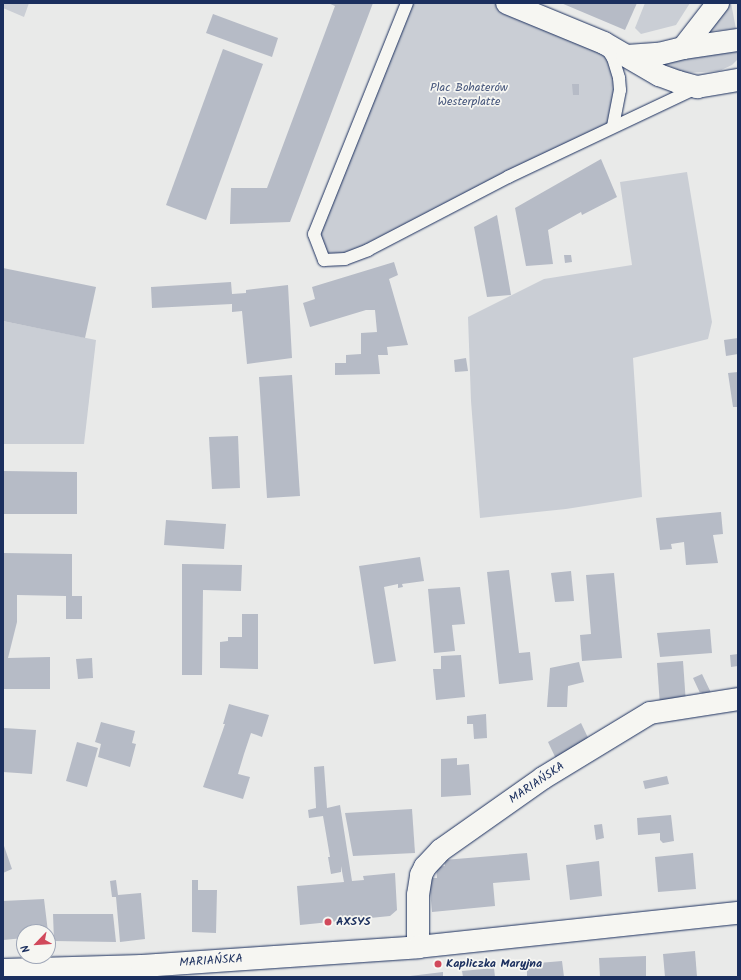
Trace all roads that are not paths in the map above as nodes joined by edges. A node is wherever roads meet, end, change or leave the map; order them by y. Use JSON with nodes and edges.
{"nodes":[{"id":1,"x":407,"y":3,"type":"edge"},
{"id":2,"x":507,"y":3,"type":"edge"},
{"id":3,"x":718,"y":3,"type":"edge"},
{"id":4,"x":738,"y":40,"type":"edge"},
{"id":5,"x":604,"y":43,"type":"junction"},
{"id":6,"x":683,"y":48,"type":"junction"},
{"id":7,"x":627,"y":56,"type":"junction"},
{"id":8,"x":738,"y":80,"type":"edge"},
{"id":9,"x":697,"y":87,"type":"junction"},
{"id":10,"x":613,"y":126,"type":"junction"},
{"id":11,"x":738,"y":700,"type":"edge"},
{"id":12,"x":738,"y":913,"type":"edge"},
{"id":13,"x":418,"y":947,"type":"junction"},
{"id":14,"x":3,"y":970,"type":"edge"}],
"edges":[{"from":1,"to":10,"type":"lane"},
{"from":2,"to":5,"type":"street"},
{"from":3,"to":6,"type":"street"},
{"from":4,"to":6,"type":"street"},
{"from":5,"to":7,"type":"street"},
{"from":5,"to":10,"type":"lane"},
{"from":6,"to":7,"type":"street"},
{"from":7,"to":9,"type":"street"},
{"from":8,"to":9,"type":"street"},
{"from":9,"to":10,"type":"lane"},
{"from":11,"to":13,"type":"street","name":"MARIAŃSKA"},
{"from":12,"to":13,"type":"street","name":"MARIAŃSKA"},
{"from":13,"to":14,"type":"street","name":"MARIAŃSKA"}]}
